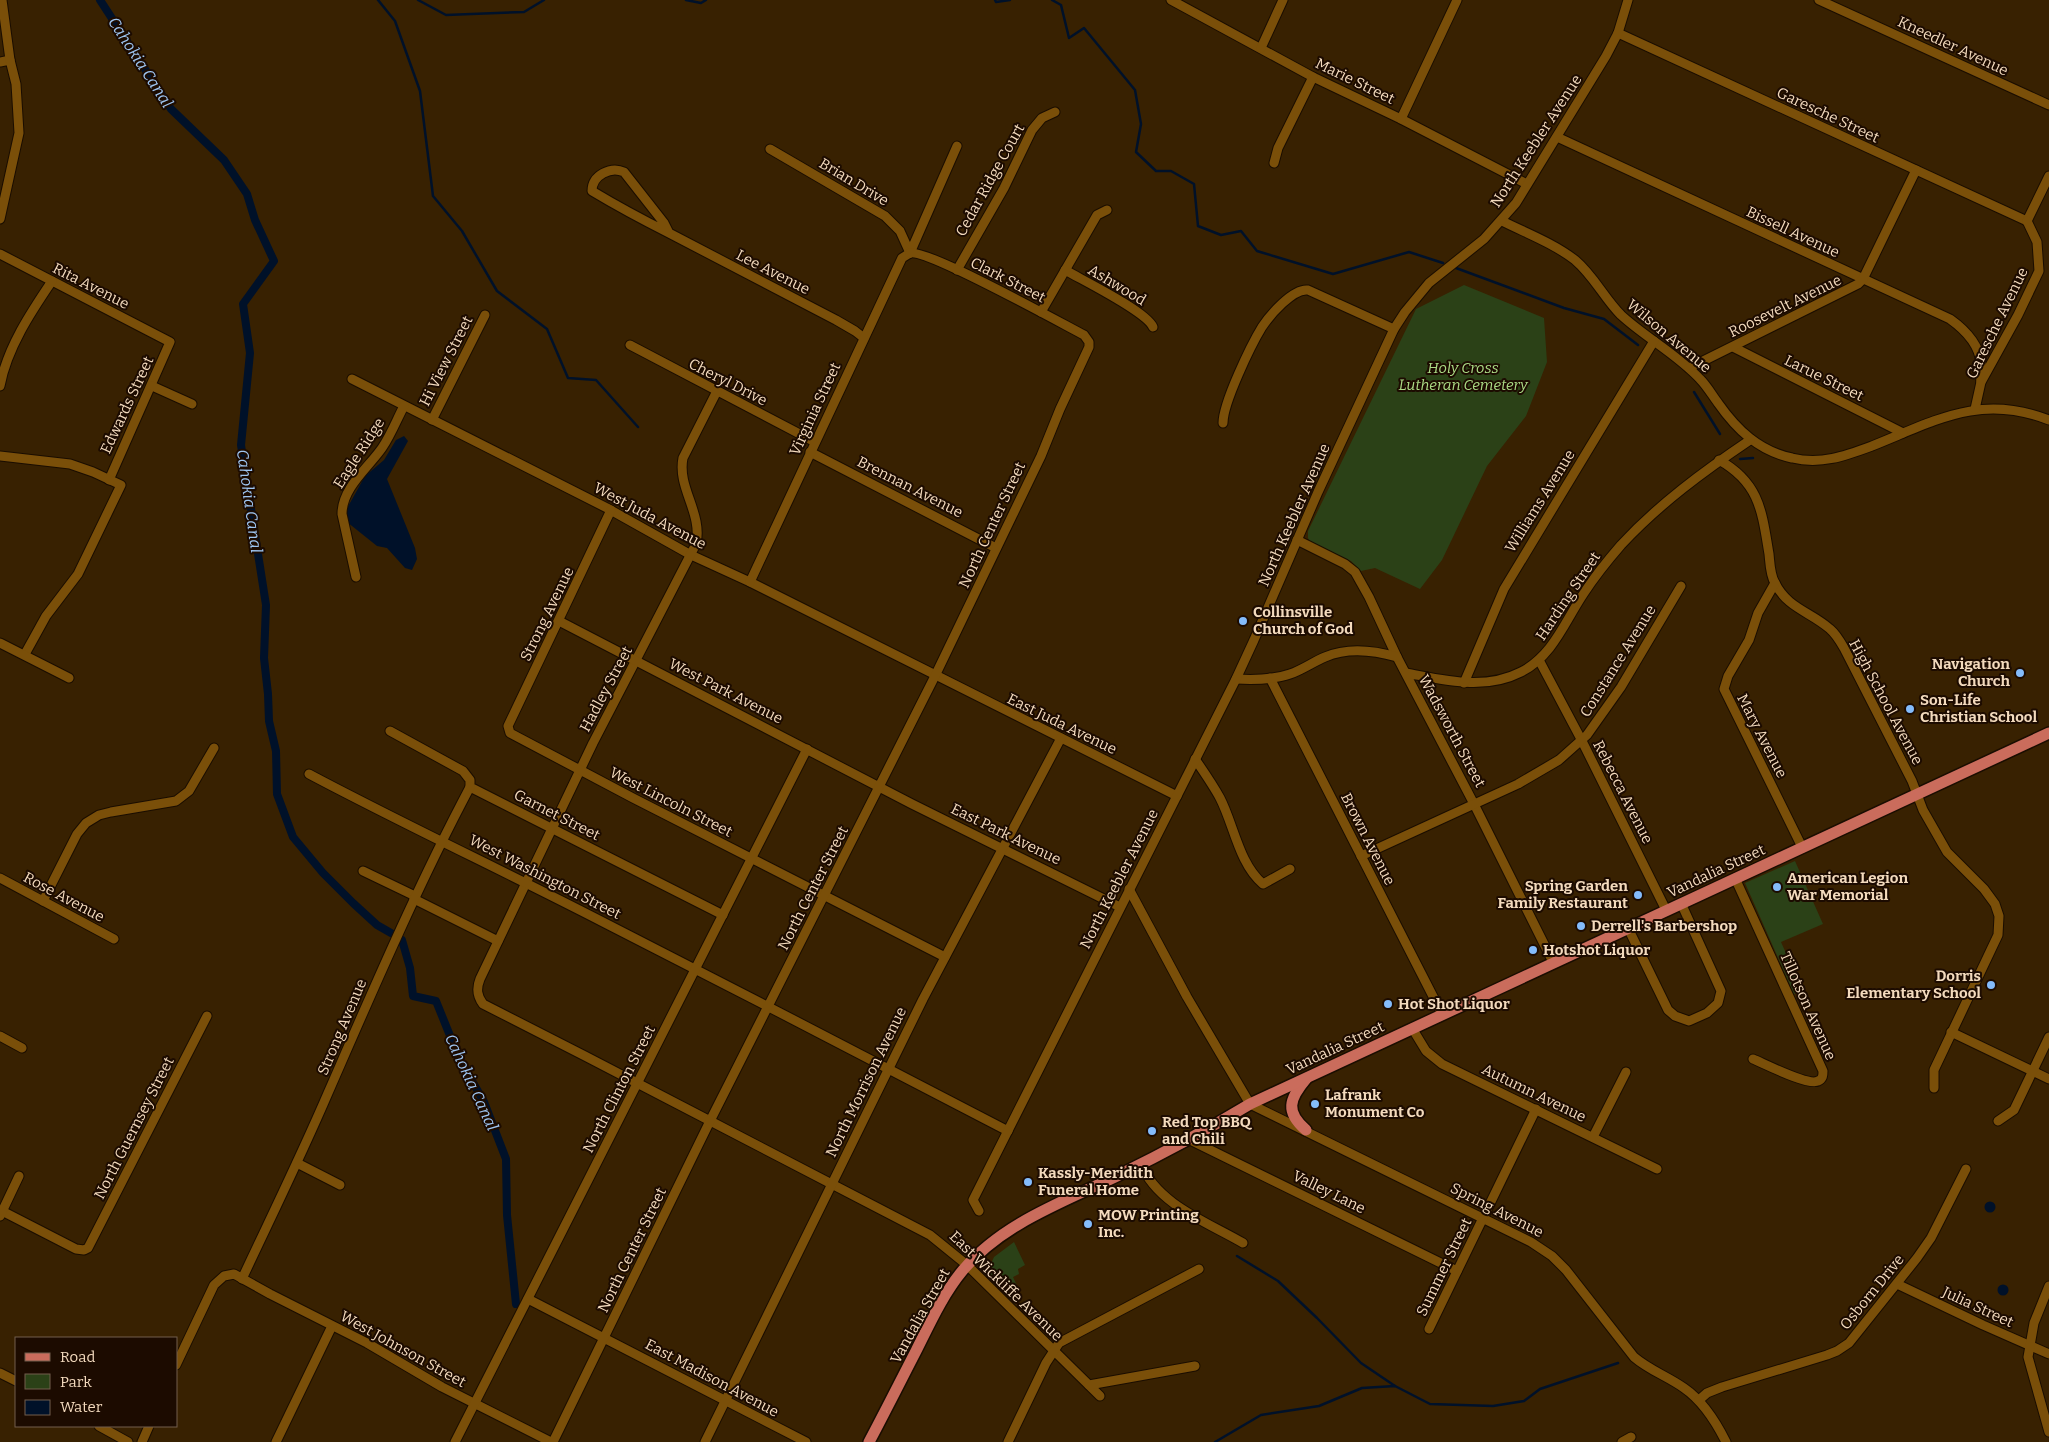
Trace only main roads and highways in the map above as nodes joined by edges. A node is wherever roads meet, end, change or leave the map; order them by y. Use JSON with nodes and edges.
{"nodes":[{"id":1,"x":2049,"y":733,"type":"edge"},
{"id":2,"x":1307,"y":1078,"type":"junction"},
{"id":3,"x":1306,"y":1130,"type":"road end"},
{"id":4,"x":869,"y":1442,"type":"edge"}],
"edges":[{"from":1,"to":2,"type":"main road","name":"Vandalia Street"},
{"from":2,"to":3,"type":"main road"},
{"from":2,"to":4,"type":"main road","name":"Vandalia Street"}]}
